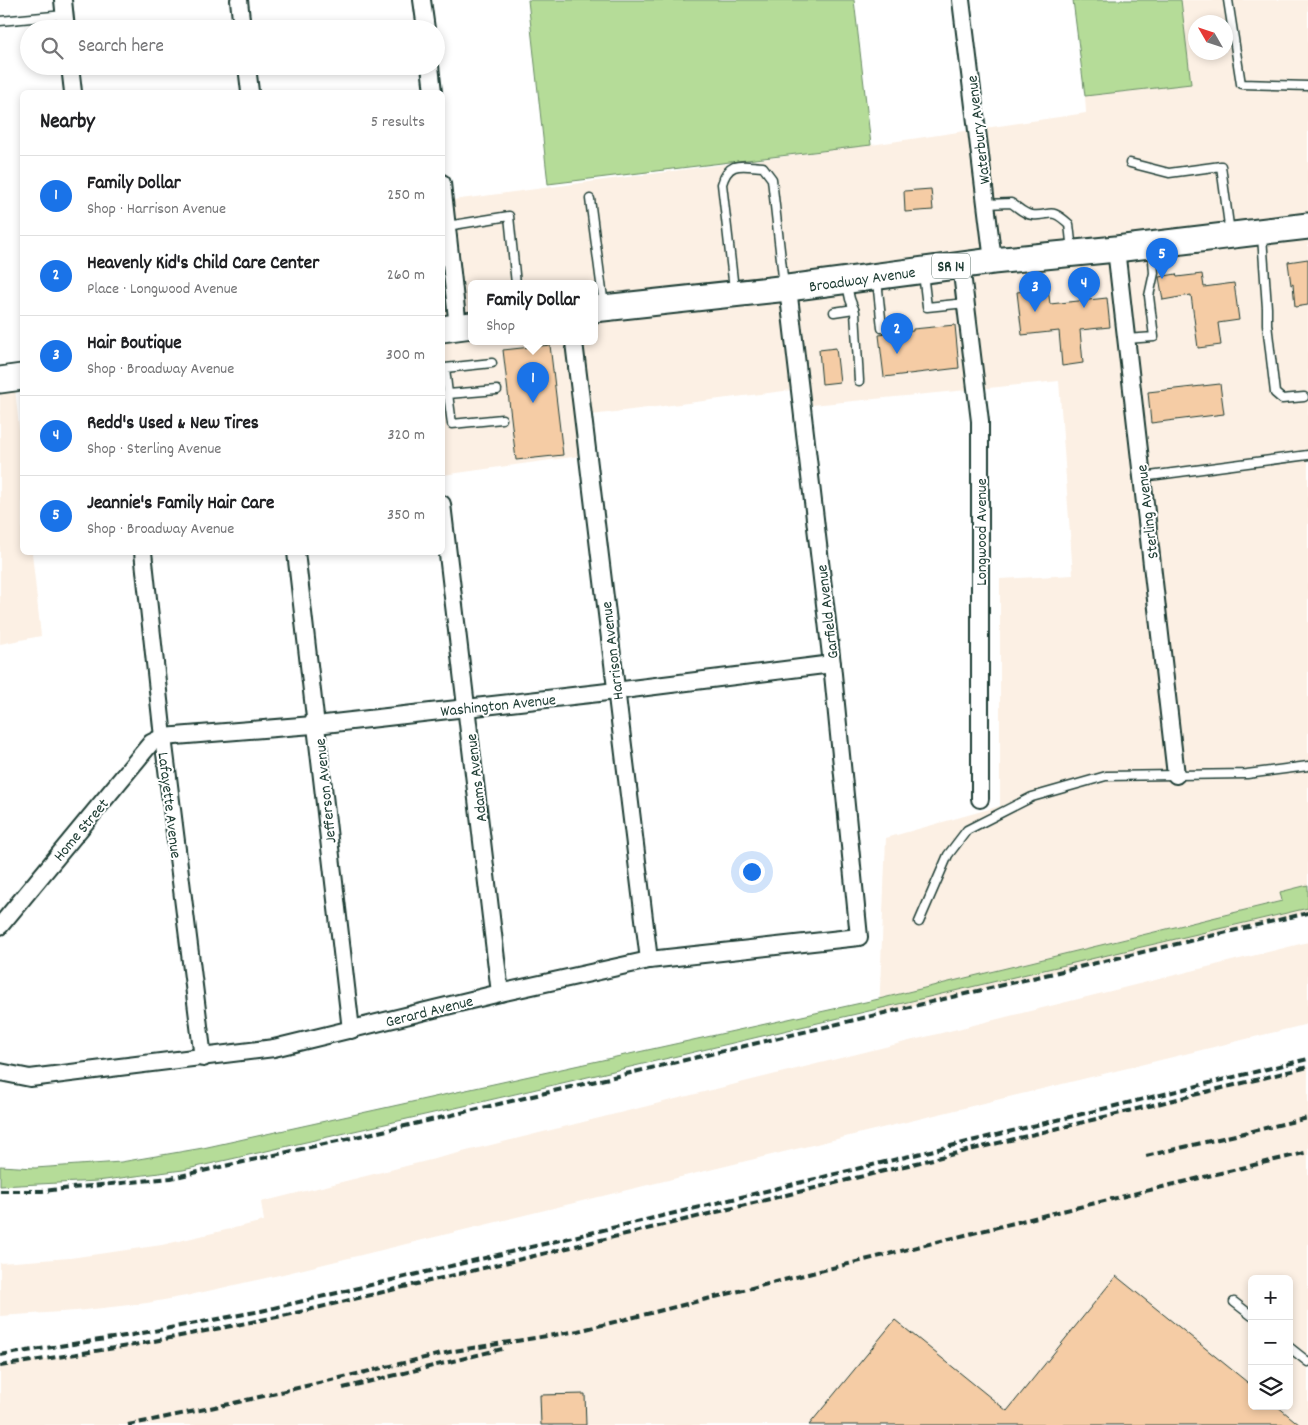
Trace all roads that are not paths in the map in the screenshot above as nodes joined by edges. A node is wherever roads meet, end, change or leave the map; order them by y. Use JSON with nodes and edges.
{"nodes":[{"id":1,"x":239,"y":0,"type":"edge"},
{"id":2,"x":422,"y":0,"type":"edge"},
{"id":3,"x":961,"y":0,"type":"edge"},
{"id":4,"x":1228,"y":0,"type":"edge"},
{"id":5,"x":64,"y":15,"type":"edge"},
{"id":6,"x":241,"y":20,"type":"edge"},
{"id":7,"x":425,"y":20,"type":"edge"},
{"id":8,"x":0,"y":21,"type":"edge"},
{"id":9,"x":71,"y":75,"type":"edge"},
{"id":10,"x":248,"y":75,"type":"edge"},
{"id":11,"x":431,"y":75,"type":"edge"},
{"id":12,"x":1308,"y":86,"type":"edge"},
{"id":13,"x":73,"y":90,"type":"edge"},
{"id":14,"x":250,"y":90,"type":"edge"},
{"id":15,"x":432,"y":90,"type":"edge"},
{"id":16,"x":1130,"y":163,"type":"dead end"},
{"id":17,"x":590,"y":199,"type":"dead end"},
{"id":18,"x":986,"y":204,"type":"junction"},
{"id":19,"x":445,"y":209,"type":"edge"},
{"id":20,"x":447,"y":226,"type":"junction"},
{"id":21,"x":1308,"y":226,"type":"edge"},
{"id":22,"x":1262,"y":231,"type":"junction"},
{"id":23,"x":1230,"y":235,"type":"junction"},
{"id":24,"x":1152,"y":245,"type":"junction"},
{"id":25,"x":1116,"y":249,"type":"junction"},
{"id":26,"x":1072,"y":253,"type":"junction"},
{"id":27,"x":993,"y":261,"type":"junction"},
{"id":28,"x":961,"y":265,"type":"junction"},
{"id":29,"x":923,"y":270,"type":"junction"},
{"id":30,"x":876,"y":276,"type":"junction"},
{"id":31,"x":516,"y":280,"type":"edge"},
{"id":32,"x":597,"y":280,"type":"edge"},
{"id":33,"x":846,"y":280,"type":"junction"},
{"id":34,"x":786,"y":288,"type":"junction"},
{"id":35,"x":735,"y":294,"type":"junction"},
{"id":36,"x":966,"y":303,"type":"junction"},
{"id":37,"x":599,"y":308,"type":"edge"},
{"id":38,"x":854,"y":309,"type":"junction"},
{"id":39,"x":834,"y":312,"type":"dead end"},
{"id":40,"x":457,"y":327,"type":"edge"},
{"id":41,"x":882,"y":328,"type":"dead end"},
{"id":42,"x":1126,"y":339,"type":"junction"},
{"id":43,"x":574,"y":345,"type":"edge"},
{"id":44,"x":492,"y":363,"type":"dead end"},
{"id":45,"x":20,"y":377,"type":"edge"},
{"id":46,"x":0,"y":380,"type":"edge"},
{"id":47,"x":859,"y":381,"type":"dead end"},
{"id":48,"x":497,"y":390,"type":"dead end"},
{"id":49,"x":445,"y":395,"type":"edge"},
{"id":50,"x":1304,"y":397,"type":"dead end"},
{"id":51,"x":502,"y":419,"type":"dead end"},
{"id":52,"x":1308,"y":455,"type":"edge"},
{"id":53,"x":1142,"y":477,"type":"junction"},
{"id":54,"x":445,"y":528,"type":"edge"},
{"id":55,"x":143,"y":555,"type":"edge"},
{"id":56,"x":296,"y":555,"type":"edge"},
{"id":57,"x":832,"y":664,"type":"junction"},
{"id":58,"x":616,"y":691,"type":"junction"},
{"id":59,"x":467,"y":707,"type":"junction"},
{"id":60,"x":317,"y":725,"type":"junction"},
{"id":61,"x":163,"y":738,"type":"junction"},
{"id":62,"x":1308,"y":766,"type":"edge"},
{"id":63,"x":1176,"y":774,"type":"junction"},
{"id":64,"x":980,"y":799,"type":"dead end"},
{"id":65,"x":919,"y":922,"type":"dead end"},
{"id":66,"x":0,"y":926,"type":"edge"},
{"id":67,"x":859,"y":937,"type":"joint"},
{"id":68,"x":649,"y":960,"type":"junction"},
{"id":69,"x":500,"y":993,"type":"junction"},
{"id":70,"x":351,"y":1030,"type":"junction"},
{"id":71,"x":203,"y":1058,"type":"junction"},
{"id":72,"x":0,"y":1072,"type":"edge"},
{"id":73,"x":1234,"y":1302,"type":"dead end"},
{"id":74,"x":1248,"y":1313,"type":"edge"},
{"id":75,"x":1293,"y":1350,"type":"edge"},
{"id":76,"x":1308,"y":1362,"type":"edge"}],
"edges":[{"from":1,"to":6,"type":"street"},
{"from":2,"to":7,"type":"street"},
{"from":3,"to":18,"type":"street","name":"Waterbury Avenue"},
{"from":4,"to":12,"type":"lane"},
{"from":5,"to":8,"type":"lane"},
{"from":9,"to":13,"type":"street"},
{"from":10,"to":14,"type":"street"},
{"from":11,"to":15,"type":"street"},
{"from":16,"to":23,"type":"lane"},
{"from":17,"to":32,"type":"lane"},
{"from":18,"to":26,"type":"lane"},
{"from":18,"to":27,"type":"street","name":"Waterbury Avenue"},
{"from":19,"to":20,"type":"street"},
{"from":20,"to":31,"type":"lane"},
{"from":20,"to":40,"type":"street"},
{"from":21,"to":22,"type":"main road","name":"Broadway Avenue","number":"SR 14"},
{"from":22,"to":23,"type":"main road","name":"Broadway Avenue","number":"SR 14"},
{"from":22,"to":50,"type":"lane"},
{"from":23,"to":24,"type":"main road","name":"Broadway Avenue","number":"SR 14"},
{"from":24,"to":25,"type":"main road","name":"Broadway Avenue","number":"SR 14"},
{"from":24,"to":42,"type":"lane"},
{"from":25,"to":26,"type":"main road","name":"Broadway Avenue","number":"SR 14"},
{"from":25,"to":42,"type":"street","name":"Sterling Avenue"},
{"from":26,"to":27,"type":"main road","name":"Broadway Avenue","number":"SR 14"},
{"from":27,"to":28,"type":"main road","name":"Broadway Avenue","number":"SR 14"},
{"from":28,"to":29,"type":"main road","name":"Broadway Avenue","number":"SR 14"},
{"from":28,"to":36,"type":"street","name":"Longwood Avenue"},
{"from":29,"to":30,"type":"main road","name":"Broadway Avenue","number":"SR 14"},
{"from":29,"to":36,"type":"lane"},
{"from":30,"to":33,"type":"main road","name":"Broadway Avenue","number":"SR 14"},
{"from":30,"to":41,"type":"lane"},
{"from":33,"to":34,"type":"main road","name":"Broadway Avenue","number":"SR 14"},
{"from":33,"to":38,"type":"lane"},
{"from":34,"to":35,"type":"main road","name":"Broadway Avenue","number":"SR 14"},
{"from":34,"to":35,"type":"lane"},
{"from":34,"to":57,"type":"street","name":"Garfield Avenue"},
{"from":35,"to":37,"type":"main road","name":"Broadway Avenue","number":"SR 14"},
{"from":36,"to":64,"type":"street","name":"Longwood Avenue"},
{"from":38,"to":39,"type":"lane"},
{"from":38,"to":47,"type":"lane"},
{"from":42,"to":53,"type":"street","name":"Sterling Avenue"},
{"from":43,"to":58,"type":"street","name":"Harrison Avenue"},
{"from":44,"to":49,"type":"lane"},
{"from":45,"to":46,"type":"main road"},
{"from":48,"to":49,"type":"lane"},
{"from":49,"to":51,"type":"lane"},
{"from":52,"to":53,"type":"lane"},
{"from":53,"to":63,"type":"street","name":"Sterling Avenue"},
{"from":54,"to":59,"type":"street","name":"Adams Avenue"},
{"from":55,"to":61,"type":"street","name":"Lafayette Avenue"},
{"from":56,"to":60,"type":"street","name":"Jefferson Avenue"},
{"from":57,"to":58,"type":"street","name":"Washington Avenue"},
{"from":57,"to":67,"type":"street","name":"Garfield Avenue"},
{"from":58,"to":59,"type":"street","name":"Washington Avenue"},
{"from":58,"to":68,"type":"street","name":"Harrison Avenue"},
{"from":59,"to":60,"type":"street","name":"Washington Avenue"},
{"from":59,"to":69,"type":"street","name":"Adams Avenue"},
{"from":60,"to":61,"type":"street","name":"Washington Avenue"},
{"from":60,"to":70,"type":"street","name":"Jefferson Avenue"},
{"from":61,"to":66,"type":"street","name":"Home Street"},
{"from":61,"to":71,"type":"street","name":"Lafayette Avenue"},
{"from":62,"to":63,"type":"lane"},
{"from":63,"to":65,"type":"lane"},
{"from":67,"to":68,"type":"street","name":"Gerard Avenue"},
{"from":68,"to":69,"type":"street","name":"Gerard Avenue"},
{"from":69,"to":70,"type":"street","name":"Gerard Avenue"},
{"from":70,"to":71,"type":"street","name":"Gerard Avenue"},
{"from":71,"to":72,"type":"street","name":"Gerard Avenue"},
{"from":73,"to":74,"type":"lane"},
{"from":75,"to":76,"type":"lane"}]}
